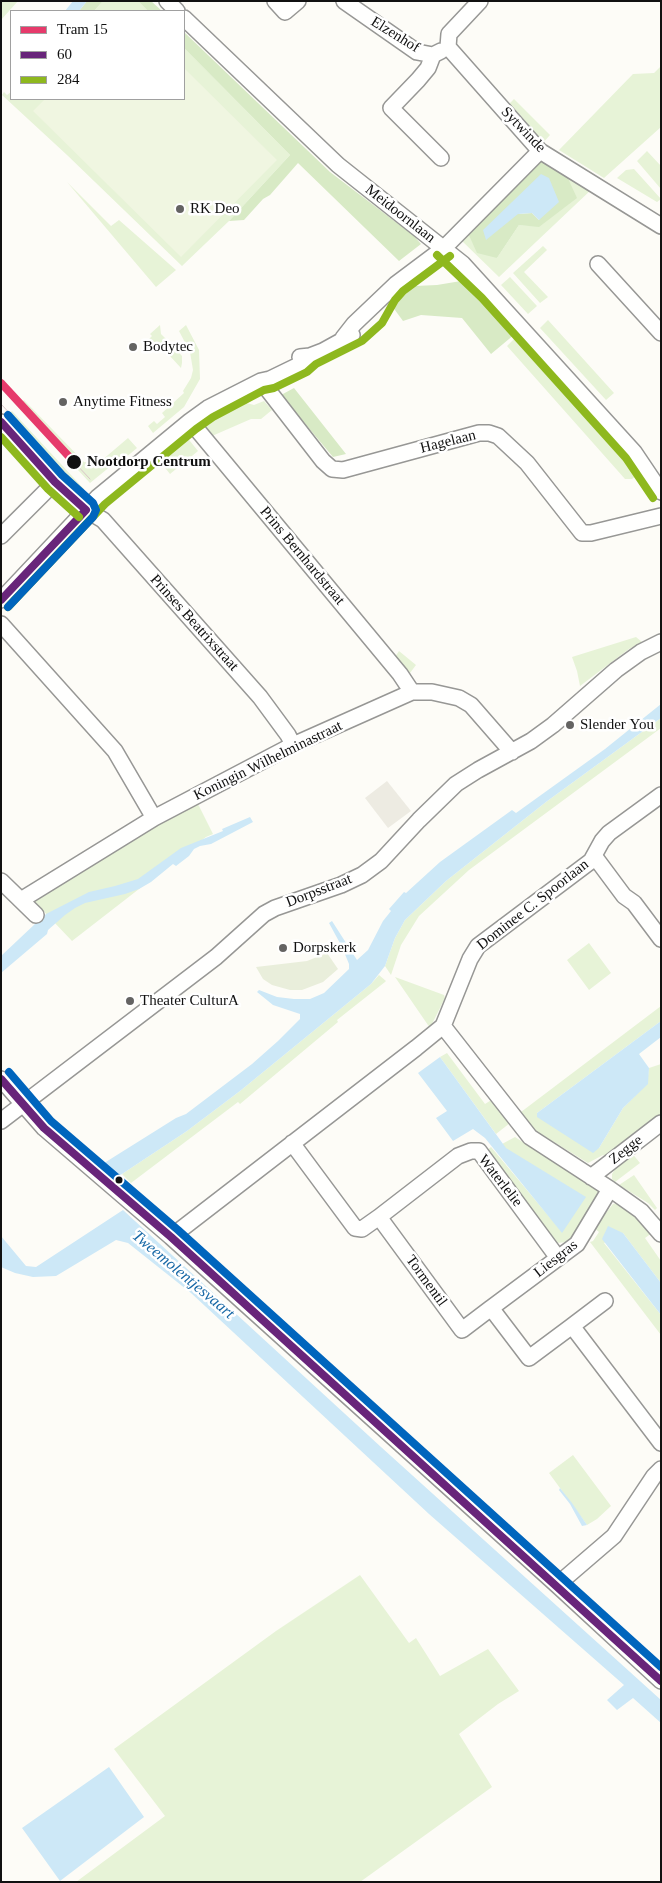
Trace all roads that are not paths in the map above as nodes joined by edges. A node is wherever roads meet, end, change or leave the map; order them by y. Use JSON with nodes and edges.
{"nodes":[{"id":1,"x":167,"y":1,"type":"edge"},
{"id":2,"x":275,"y":1,"type":"edge"},
{"id":3,"x":298,"y":1,"type":"edge"},
{"id":4,"x":344,"y":1,"type":"edge"},
{"id":5,"x":480,"y":1,"type":"edge"},
{"id":6,"x":176,"y":10,"type":"edge"},
{"id":7,"x":185,"y":19,"type":"edge"},
{"id":8,"x":448,"y":47,"type":"junction"},
{"id":9,"x":434,"y":55,"type":"junction"},
{"id":10,"x":540,"y":151,"type":"junction"},
{"id":11,"x":441,"y":158,"type":"dead end"},
{"id":12,"x":661,"y":226,"type":"edge"},
{"id":13,"x":444,"y":248,"type":"junction"},
{"id":14,"x":598,"y":264,"type":"dead end"},
{"id":15,"x":661,"y":333,"type":"edge"},
{"id":16,"x":261,"y":382,"type":"junction"},
{"id":17,"x":190,"y":420,"type":"junction"},
{"id":18,"x":1,"y":422,"type":"edge"},
{"id":19,"x":55,"y":482,"type":"junction"},
{"id":20,"x":661,"y":492,"type":"edge"},
{"id":21,"x":86,"y":510,"type":"junction"},
{"id":22,"x":661,"y":516,"type":"edge"},
{"id":23,"x":1,"y":536,"type":"edge"},
{"id":24,"x":1,"y":600,"type":"edge"},
{"id":25,"x":1,"y":624,"type":"edge"},
{"id":26,"x":661,"y":642,"type":"edge"},
{"id":27,"x":412,"y":692,"type":"junction"},
{"id":28,"x":293,"y":745,"type":"junction"},
{"id":29,"x":512,"y":752,"type":"junction"},
{"id":30,"x":661,"y":795,"type":"edge"},
{"id":31,"x":154,"y":818,"type":"junction"},
{"id":32,"x":595,"y":857,"type":"junction"},
{"id":33,"x":1,"y":881,"type":"edge"},
{"id":34,"x":21,"y":900,"type":"junction"},
{"id":35,"x":36,"y":915,"type":"dead end"},
{"id":36,"x":661,"y":939,"type":"edge"},
{"id":37,"x":443,"y":1026,"type":"junction"},
{"id":38,"x":1,"y":1079,"type":"edge"},
{"id":39,"x":23,"y":1105,"type":"junction"},
{"id":40,"x":1,"y":1121,"type":"edge"},
{"id":41,"x":661,"y":1123,"type":"edge"},
{"id":42,"x":292,"y":1143,"type":"junction"},
{"id":43,"x":591,"y":1177,"type":"junction"},
{"id":44,"x":610,"y":1189,"type":"junction"},
{"id":45,"x":379,"y":1217,"type":"junction"},
{"id":46,"x":661,"y":1234,"type":"edge"},
{"id":47,"x":171,"y":1237,"type":"junction"},
{"id":48,"x":558,"y":1258,"type":"junction"},
{"id":49,"x":605,"y":1301,"type":"dead end"},
{"id":50,"x":491,"y":1308,"type":"junction"},
{"id":51,"x":572,"y":1326,"type":"junction"},
{"id":52,"x":661,"y":1444,"type":"edge"},
{"id":53,"x":661,"y":1469,"type":"edge"},
{"id":54,"x":557,"y":1585,"type":"junction"},
{"id":55,"x":661,"y":1681,"type":"edge"}],
"edges":[{"from":1,"to":6,"type":"street"},
{"from":2,"to":3,"type":"street"},
{"from":4,"to":9,"type":"street","name":"Elzenhof"},
{"from":5,"to":8,"type":"street"},
{"from":7,"to":13,"type":"street","name":"Meidoornlaan"},
{"from":8,"to":9,"type":"street","name":"Elzenhof"},
{"from":8,"to":10,"type":"street","name":"Sytwinde"},
{"from":9,"to":11,"type":"street"},
{"from":10,"to":12,"type":"street","name":"Sytwinde"},
{"from":10,"to":13,"type":"street"},
{"from":13,"to":16,"type":"street"},
{"from":13,"to":20,"type":"street","name":"Meidoornlaan"},
{"from":14,"to":15,"type":"street"},
{"from":16,"to":17,"type":"street"},
{"from":16,"to":22,"type":"street","name":"Hagelaan"},
{"from":17,"to":21,"type":"street"},
{"from":17,"to":27,"type":"street","name":"Prins Bernhardstraat"},
{"from":18,"to":19,"type":"street","name":"Prinses Beatrixstraat"},
{"from":19,"to":21,"type":"street","name":"Prinses Beatrixstraat"},
{"from":19,"to":23,"type":"street"},
{"from":21,"to":24,"type":"street"},
{"from":21,"to":28,"type":"street","name":"Prinses Beatrixstraat"},
{"from":25,"to":31,"type":"street"},
{"from":26,"to":29,"type":"street","name":"Dorpsstraat"},
{"from":27,"to":28,"type":"street","name":"Koningin Wilhelminastraat"},
{"from":27,"to":29,"type":"street","name":"Koningin Wilhelminastraat"},
{"from":28,"to":31,"type":"street","name":"Koningin Wilhelminastraat"},
{"from":29,"to":39,"type":"street","name":"Dorpsstraat"},
{"from":30,"to":32,"type":"street","name":"Dominee C. Spoorlaan"},
{"from":31,"to":34,"type":"street","name":"Koningin Wilhelminastraat"},
{"from":32,"to":36,"type":"street"},
{"from":32,"to":37,"type":"street","name":"Dominee C. Spoorlaan"},
{"from":33,"to":34,"type":"street"},
{"from":34,"to":35,"type":"street"},
{"from":37,"to":42,"type":"street","name":"Dominee C. Spoorlaan"},
{"from":37,"to":43,"type":"street"},
{"from":38,"to":39,"type":"street"},
{"from":39,"to":40,"type":"street","name":"Dorpsstraat"},
{"from":39,"to":47,"type":"street"},
{"from":41,"to":43,"type":"street","name":"Zegge"},
{"from":42,"to":45,"type":"street"},
{"from":42,"to":47,"type":"street","name":"Dominee C. Spoorlaan"},
{"from":43,"to":44,"type":"street"},
{"from":44,"to":46,"type":"street"},
{"from":44,"to":48,"type":"street","name":"Liesgras"},
{"from":45,"to":48,"type":"street","name":"Waterlelie"},
{"from":45,"to":50,"type":"street","name":"Tormentil"},
{"from":47,"to":54,"type":"street"},
{"from":48,"to":50,"type":"street","name":"Liesgras"},
{"from":49,"to":51,"type":"street"},
{"from":50,"to":51,"type":"street"},
{"from":51,"to":52,"type":"street"},
{"from":53,"to":54,"type":"street"},
{"from":54,"to":55,"type":"street"}]}
